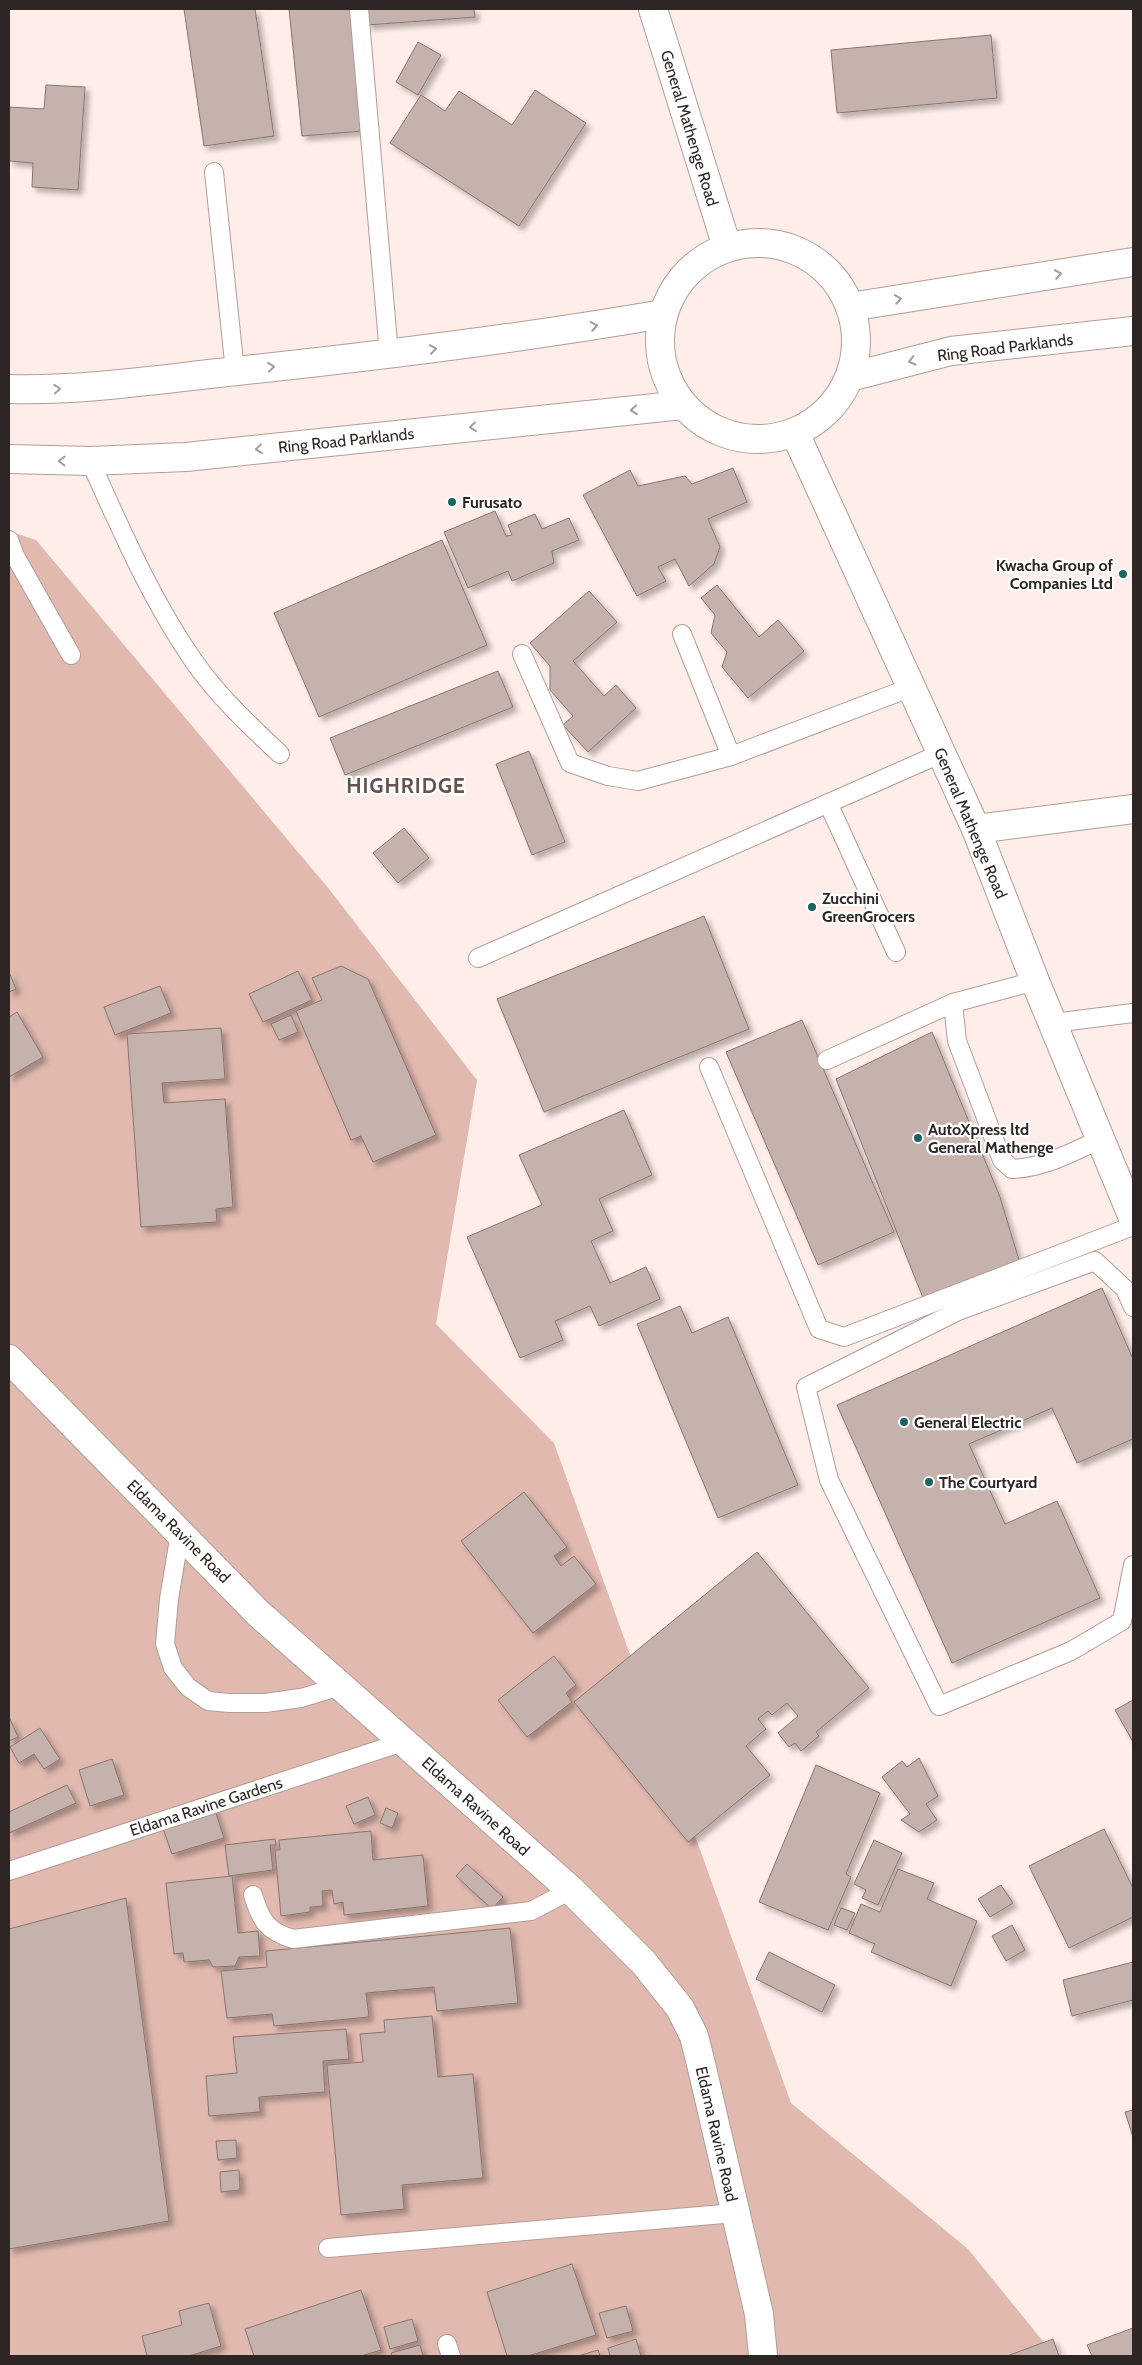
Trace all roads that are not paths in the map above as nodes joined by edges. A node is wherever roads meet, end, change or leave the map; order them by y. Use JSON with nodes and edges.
{"nodes":[{"id":1,"x":358,"y":9,"type":"edge"},
{"id":2,"x":653,"y":9,"type":"edge"},
{"id":3,"x":214,"y":172,"type":"dead end"},
{"id":4,"x":726,"y":247,"type":"junction"},
{"id":5,"x":1133,"y":262,"type":"edge"},
{"id":6,"x":850,"y":307,"type":"junction"},
{"id":7,"x":662,"y":314,"type":"junction"},
{"id":8,"x":1133,"y":331,"type":"edge"},
{"id":9,"x":389,"y":354,"type":"junction"},
{"id":10,"x":235,"y":371,"type":"junction"},
{"id":11,"x":850,"y":377,"type":"junction"},
{"id":12,"x":9,"y":388,"type":"edge"},
{"id":13,"x":683,"y":405,"type":"junction"},
{"id":14,"x":795,"y":433,"type":"junction"},
{"id":15,"x":9,"y":459,"type":"edge"},
{"id":16,"x":90,"y":461,"type":"junction"},
{"id":17,"x":9,"y":540,"type":"edge"},
{"id":18,"x":682,"y":634,"type":"dead end"},
{"id":19,"x":522,"y":654,"type":"dead end"},
{"id":20,"x":72,"y":655,"type":"dead end"},
{"id":21,"x":912,"y":687,"type":"junction"},
{"id":22,"x":942,"y":752,"type":"junction"},
{"id":23,"x":280,"y":754,"type":"dead end"},
{"id":24,"x":731,"y":756,"type":"junction"},
{"id":25,"x":828,"y":803,"type":"junction"},
{"id":26,"x":1133,"y":809,"type":"edge"},
{"id":27,"x":976,"y":829,"type":"junction"},
{"id":28,"x":896,"y":952,"type":"dead end"},
{"id":29,"x":478,"y":958,"type":"dead end"},
{"id":30,"x":1035,"y":981,"type":"junction"},
{"id":31,"x":953,"y":1003,"type":"junction"},
{"id":32,"x":1133,"y":1013,"type":"edge"},
{"id":33,"x":1053,"y":1024,"type":"junction"},
{"id":34,"x":827,"y":1060,"type":"dead end"},
{"id":35,"x":709,"y":1067,"type":"dead end"},
{"id":36,"x":1101,"y":1139,"type":"junction"},
{"id":37,"x":1133,"y":1218,"type":"edge"},
{"id":38,"x":1133,"y":1226,"type":"edge"},
{"id":39,"x":1133,"y":1307,"type":"edge"},
{"id":40,"x":9,"y":1359,"type":"edge"},
{"id":41,"x":180,"y":1533,"type":"junction"},
{"id":42,"x":1133,"y":1565,"type":"edge"},
{"id":43,"x":341,"y":1686,"type":"junction"},
{"id":44,"x":403,"y":1742,"type":"junction"},
{"id":45,"x":9,"y":1871,"type":"edge"},
{"id":46,"x":571,"y":1890,"type":"junction"},
{"id":47,"x":253,"y":1895,"type":"dead end"},
{"id":48,"x":735,"y":2213,"type":"junction"},
{"id":49,"x":328,"y":2248,"type":"dead end"},
{"id":50,"x":763,"y":2356,"type":"edge"}],
"edges":[{"from":1,"to":9,"type":"lane"},
{"from":2,"to":4,"type":"street","name":"General Mathenge Road"},
{"from":3,"to":10,"type":"lane"},
{"from":4,"to":6,"type":"street"},
{"from":4,"to":7,"type":"street"},
{"from":6,"to":5,"type":"street","one_way":true},
{"from":6,"to":11,"type":"street"},
{"from":9,"to":7,"type":"street","one_way":true},
{"from":7,"to":13,"type":"street"},
{"from":8,"to":11,"type":"street","name":"Ring Road Parklands","one_way":true},
{"from":10,"to":9,"type":"street","one_way":true},
{"from":12,"to":10,"type":"street","one_way":true},
{"from":11,"to":14,"type":"street"},
{"from":13,"to":14,"type":"street"},
{"from":13,"to":16,"type":"street","name":"Ring Road Parklands","one_way":true},
{"from":14,"to":21,"type":"street","name":"General Mathenge Road"},
{"from":16,"to":15,"type":"street","name":"Ring Road Parklands","one_way":true},
{"from":16,"to":23,"type":"lane"},
{"from":17,"to":20,"type":"lane"},
{"from":18,"to":24,"type":"lane"},
{"from":19,"to":24,"type":"lane"},
{"from":21,"to":22,"type":"street","name":"General Mathenge Road"},
{"from":21,"to":24,"type":"lane"},
{"from":22,"to":25,"type":"lane"},
{"from":22,"to":27,"type":"street","name":"General Mathenge Road"},
{"from":25,"to":28,"type":"lane"},
{"from":25,"to":29,"type":"lane"},
{"from":26,"to":27,"type":"street"},
{"from":27,"to":30,"type":"street","name":"General Mathenge Road"},
{"from":30,"to":31,"type":"lane"},
{"from":30,"to":33,"type":"street","name":"General Mathenge Road"},
{"from":31,"to":34,"type":"lane"},
{"from":31,"to":36,"type":"lane"},
{"from":32,"to":33,"type":"lane"},
{"from":33,"to":36,"type":"street","name":"General Mathenge Road"},
{"from":35,"to":38,"type":"lane"},
{"from":36,"to":37,"type":"street","name":"General Mathenge Road"},
{"from":39,"to":42,"type":"lane"},
{"from":40,"to":41,"type":"street","name":"Eldama Ravine Road"},
{"from":41,"to":43,"type":"street","name":"Eldama Ravine Road"},
{"from":41,"to":43,"type":"lane"},
{"from":43,"to":44,"type":"street","name":"Eldama Ravine Road"},
{"from":44,"to":45,"type":"lane","name":"Eldama Ravine Gardens"},
{"from":44,"to":46,"type":"street","name":"Eldama Ravine Road"},
{"from":46,"to":47,"type":"lane"},
{"from":46,"to":48,"type":"street","name":"Eldama Ravine Road"},
{"from":48,"to":49,"type":"lane"},
{"from":48,"to":50,"type":"street","name":"Eldama Ravine Road"}]}
